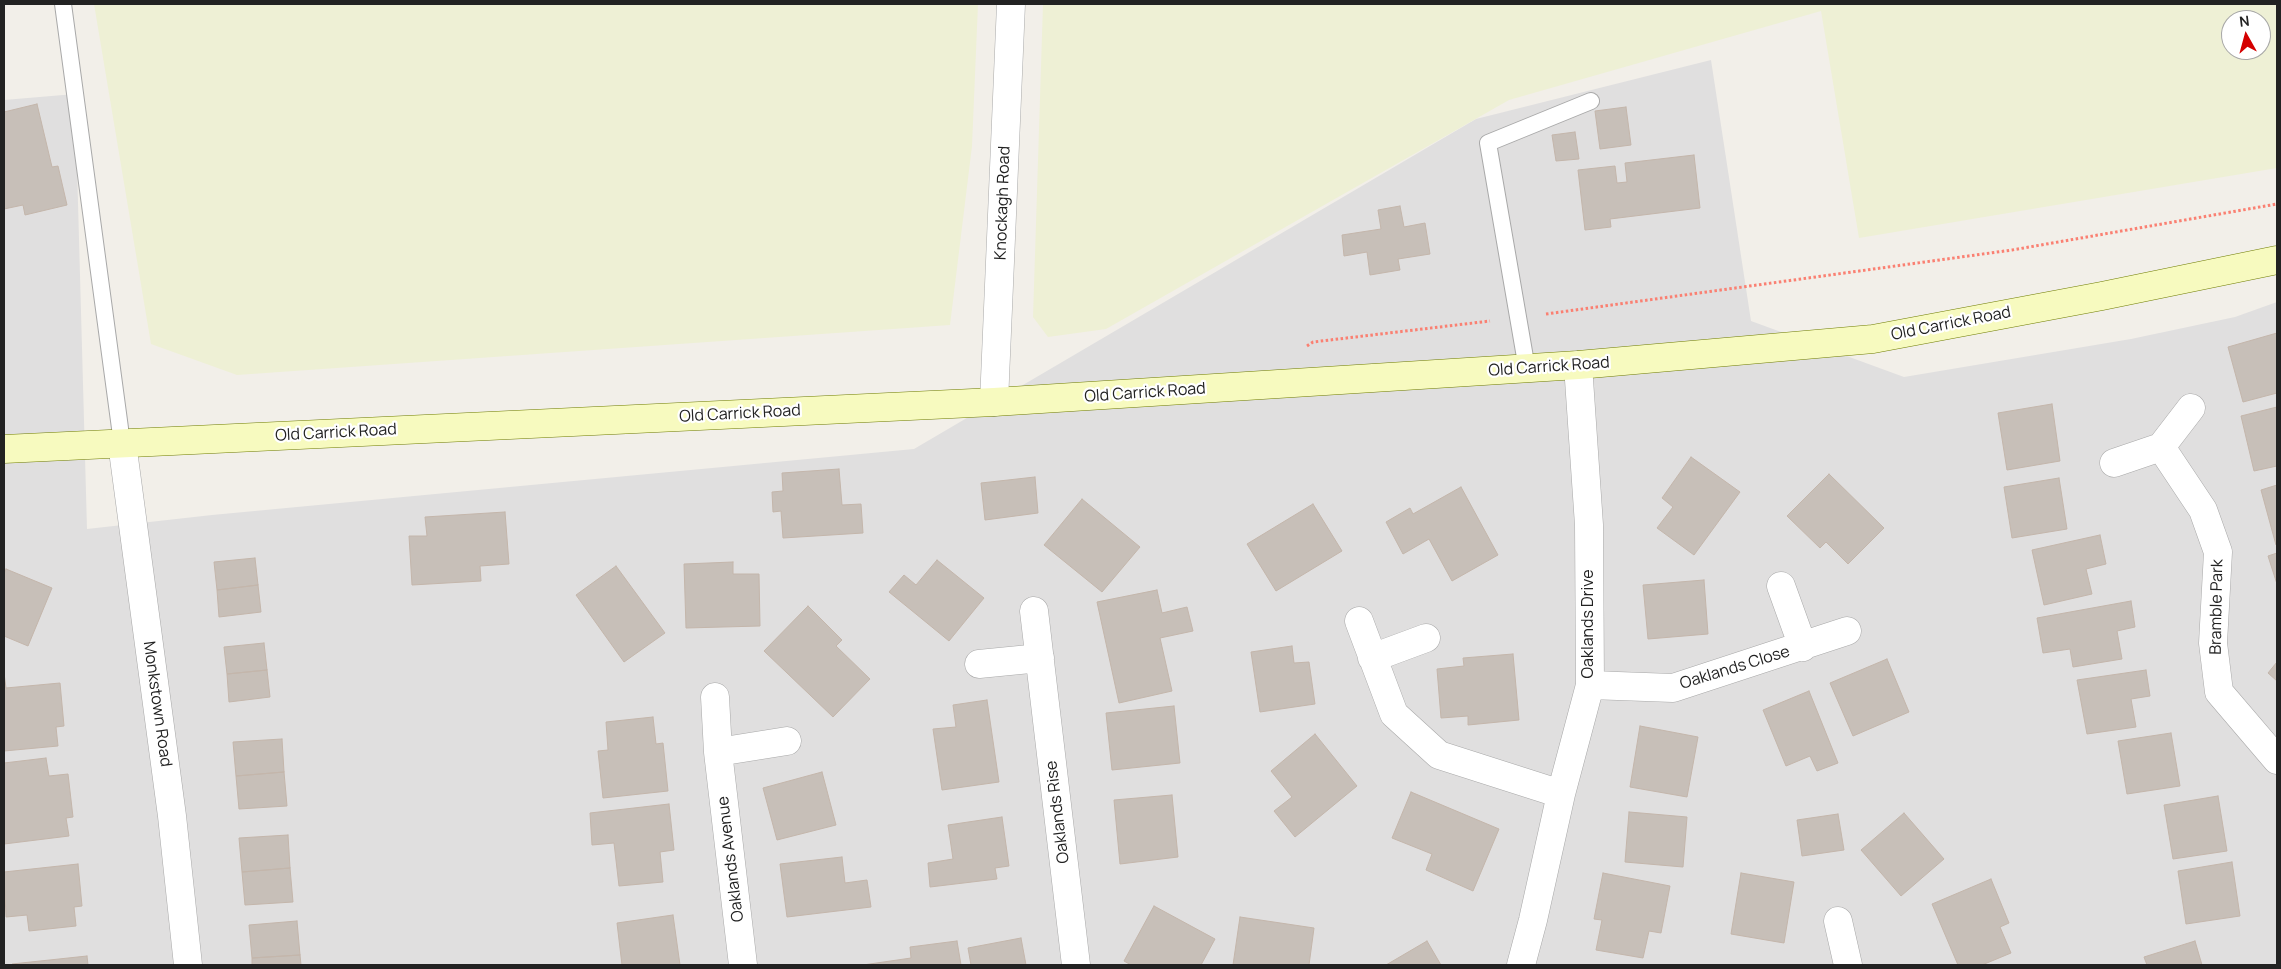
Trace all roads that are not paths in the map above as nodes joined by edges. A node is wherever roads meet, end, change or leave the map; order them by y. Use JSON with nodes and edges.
{"nodes":[{"id":1,"x":63,"y":4,"type":"edge"},
{"id":2,"x":1011,"y":4,"type":"edge"},
{"id":3,"x":1591,"y":101,"type":"dead end"},
{"id":4,"x":2277,"y":260,"type":"edge"},
{"id":5,"x":1578,"y":365,"type":"junction"},
{"id":6,"x":1527,"y":369,"type":"junction"},
{"id":7,"x":994,"y":402,"type":"junction"},
{"id":8,"x":2191,"y":408,"type":"dead end"},
{"id":9,"x":122,"y":443,"type":"junction"},
{"id":10,"x":2161,"y":447,"type":"junction"},
{"id":11,"x":4,"y":449,"type":"edge"},
{"id":12,"x":2114,"y":463,"type":"dead end"},
{"id":13,"x":1781,"y":586,"type":"dead end"},
{"id":14,"x":1034,"y":611,"type":"dead end"},
{"id":15,"x":1359,"y":621,"type":"dead end"},
{"id":16,"x":1847,"y":631,"type":"dead end"},
{"id":17,"x":1426,"y":638,"type":"dead end"},
{"id":18,"x":1803,"y":647,"type":"junction"},
{"id":19,"x":1040,"y":658,"type":"junction"},
{"id":20,"x":1372,"y":658,"type":"junction"},
{"id":21,"x":978,"y":664,"type":"dead end"},
{"id":22,"x":1590,"y":685,"type":"junction"},
{"id":23,"x":715,"y":697,"type":"dead end"},
{"id":24,"x":787,"y":741,"type":"dead end"},
{"id":25,"x":718,"y":752,"type":"junction"},
{"id":26,"x":2277,"y":760,"type":"edge"},
{"id":27,"x":1561,"y":794,"type":"junction"},
{"id":28,"x":1838,"y":921,"type":"dead end"},
{"id":29,"x":188,"y":965,"type":"edge"},
{"id":30,"x":743,"y":965,"type":"edge"},
{"id":31,"x":1076,"y":965,"type":"edge"},
{"id":32,"x":1521,"y":965,"type":"edge"},
{"id":33,"x":1848,"y":965,"type":"edge"}],
"edges":[{"from":1,"to":9,"type":"lane"},
{"from":2,"to":7,"type":"street","name":"Knockagh Road"},
{"from":3,"to":6,"type":"lane"},
{"from":4,"to":5,"type":"main road","name":"Old Carrick Road"},
{"from":5,"to":6,"type":"main road","name":"Old Carrick Road"},
{"from":5,"to":22,"type":"street","name":"Oaklands Drive"},
{"from":6,"to":7,"type":"main road","name":"Old Carrick Road"},
{"from":7,"to":9,"type":"main road","name":"Old Carrick Road"},
{"from":8,"to":10,"type":"street"},
{"from":9,"to":11,"type":"main road","name":"Old Carrick Road"},
{"from":9,"to":29,"type":"street","name":"Monkstown Road"},
{"from":10,"to":12,"type":"street"},
{"from":10,"to":26,"type":"street","name":"Bramble Park"},
{"from":13,"to":18,"type":"street"},
{"from":14,"to":19,"type":"street","name":"Oaklands Rise"},
{"from":15,"to":20,"type":"street"},
{"from":16,"to":18,"type":"street","name":"Oaklands Close"},
{"from":17,"to":20,"type":"street"},
{"from":18,"to":22,"type":"street","name":"Oaklands Close"},
{"from":19,"to":21,"type":"street"},
{"from":19,"to":31,"type":"street","name":"Oaklands Rise"},
{"from":20,"to":27,"type":"street"},
{"from":22,"to":27,"type":"street","name":"Oaklands Drive"},
{"from":23,"to":25,"type":"street","name":"Oaklands Avenue"},
{"from":24,"to":25,"type":"street"},
{"from":25,"to":30,"type":"street","name":"Oaklands Avenue"},
{"from":27,"to":32,"type":"street","name":"Oaklands Drive"},
{"from":28,"to":33,"type":"street"}]}
